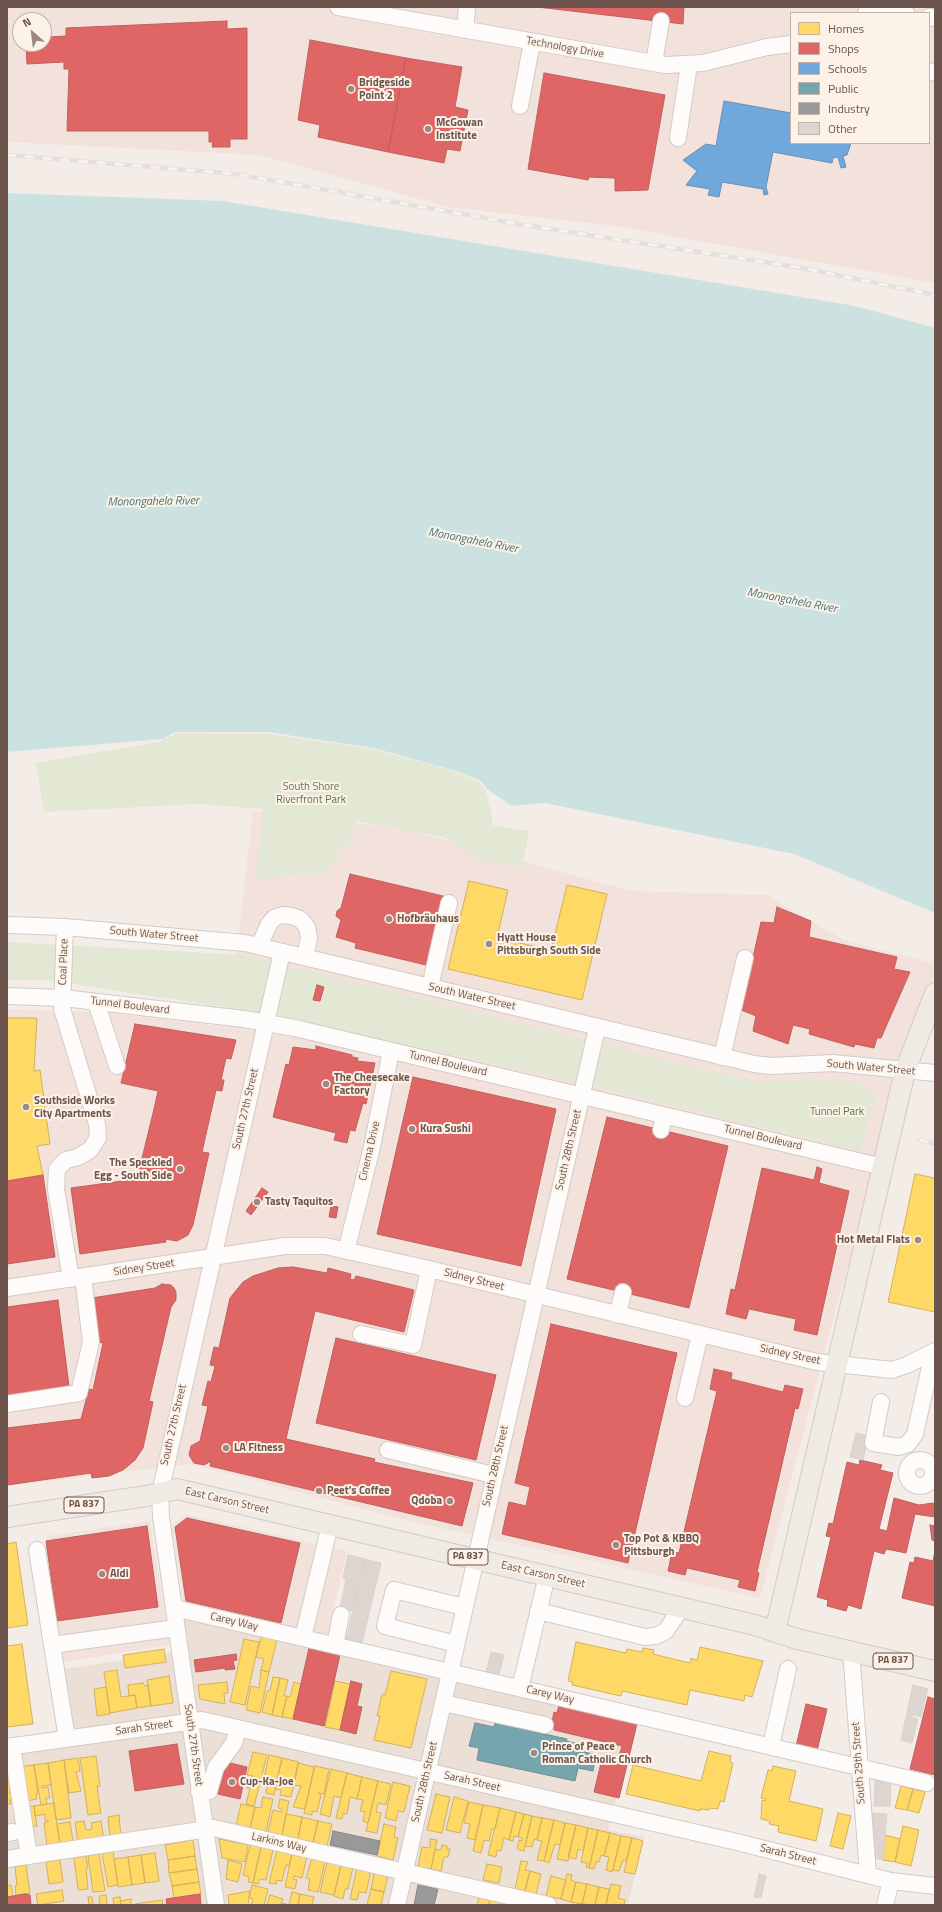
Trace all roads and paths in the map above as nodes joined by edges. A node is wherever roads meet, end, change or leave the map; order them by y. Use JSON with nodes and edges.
{"nodes":[{"id":1,"x":338,"y":7,"type":"edge"},
{"id":2,"x":467,"y":7,"type":"edge"},
{"id":3,"x":867,"y":12,"type":"edge"},
{"id":4,"x":901,"y":12,"type":"edge"},
{"id":5,"x":661,"y":21,"type":"dead end"},
{"id":6,"x":465,"y":30,"type":"junction"},
{"id":7,"x":532,"y":42,"type":"junction"},
{"id":8,"x":790,"y":44,"type":"edge"},
{"id":9,"x":654,"y":64,"type":"junction"},
{"id":10,"x":689,"y":64,"type":"junction"},
{"id":11,"x":520,"y":106,"type":"dead end"},
{"id":12,"x":678,"y":138,"type":"dead end"},
{"id":13,"x":449,"y":903,"type":"dead end"},
{"id":14,"x":7,"y":925,"type":"edge"},
{"id":15,"x":65,"y":927,"type":"junction"},
{"id":16,"x":259,"y":946,"type":"junction"},
{"id":17,"x":282,"y":952,"type":"junction"},
{"id":18,"x":305,"y":957,"type":"junction"},
{"id":19,"x":745,"y":958,"type":"dead end"},
{"id":20,"x":430,"y":987,"type":"junction"},
{"id":21,"x":935,"y":992,"type":"edge"},
{"id":22,"x":7,"y":996,"type":"edge"},
{"id":23,"x":62,"y":998,"type":"junction"},
{"id":24,"x":96,"y":1002,"type":"junction"},
{"id":25,"x":266,"y":1023,"type":"junction"},
{"id":26,"x":597,"y":1028,"type":"junction"},
{"id":27,"x":391,"y":1051,"type":"junction"},
{"id":28,"x":722,"y":1057,"type":"junction"},
{"id":29,"x":116,"y":1066,"type":"dead end"},
{"id":30,"x":906,"y":1071,"type":"junction"},
{"id":31,"x":935,"y":1073,"type":"edge"},
{"id":32,"x":581,"y":1096,"type":"junction"},
{"id":33,"x":664,"y":1115,"type":"junction"},
{"id":34,"x":661,"y":1130,"type":"dead end"},
{"id":35,"x":883,"y":1167,"type":"junction"},
{"id":36,"x":346,"y":1251,"type":"junction"},
{"id":37,"x":212,"y":1258,"type":"junction"},
{"id":38,"x":429,"y":1270,"type":"junction"},
{"id":39,"x":77,"y":1278,"type":"junction"},
{"id":40,"x":7,"y":1288,"type":"edge"},
{"id":41,"x":622,"y":1292,"type":"dead end"},
{"id":42,"x":535,"y":1295,"type":"junction"},
{"id":43,"x":618,"y":1316,"type":"junction"},
{"id":44,"x":361,"y":1334,"type":"dead end"},
{"id":45,"x":700,"y":1335,"type":"junction"},
{"id":46,"x":930,"y":1354,"type":"edge"},
{"id":47,"x":837,"y":1363,"type":"junction"},
{"id":48,"x":685,"y":1398,"type":"dead end"},
{"id":49,"x":881,"y":1402,"type":"dead end"},
{"id":50,"x":7,"y":1404,"type":"edge"},
{"id":51,"x":908,"y":1444,"type":"junction"},
{"id":52,"x":388,"y":1450,"type":"dead end"},
{"id":53,"x":915,"y":1461,"type":"dead end"},
{"id":54,"x":493,"y":1475,"type":"junction"},
{"id":55,"x":160,"y":1493,"type":"junction"},
{"id":56,"x":7,"y":1517,"type":"edge"},
{"id":57,"x":330,"y":1525,"type":"junction"},
{"id":58,"x":37,"y":1550,"type":"dead end"},
{"id":59,"x":474,"y":1559,"type":"junction"},
{"id":60,"x":547,"y":1576,"type":"junction"},
{"id":61,"x":464,"y":1607,"type":"junction"},
{"id":62,"x":174,"y":1608,"type":"junction"},
{"id":63,"x":681,"y":1608,"type":"junction"},
{"id":64,"x":538,"y":1611,"type":"junction"},
{"id":65,"x":341,"y":1616,"type":"dead end"},
{"id":66,"x":176,"y":1628,"type":"junction"},
{"id":67,"x":775,"y":1632,"type":"junction"},
{"id":68,"x":303,"y":1638,"type":"junction"},
{"id":69,"x":456,"y":1644,"type":"junction"},
{"id":70,"x":52,"y":1645,"type":"junction"},
{"id":71,"x":335,"y":1645,"type":"junction"},
{"id":72,"x":851,"y":1652,"type":"junction"},
{"id":73,"x":788,"y":1669,"type":"dead end"},
{"id":74,"x":935,"y":1670,"type":"edge"},
{"id":75,"x":450,"y":1671,"type":"junction"},
{"id":76,"x":520,"y":1688,"type":"junction"},
{"id":77,"x":443,"y":1704,"type":"junction"},
{"id":78,"x":189,"y":1721,"type":"junction"},
{"id":79,"x":545,"y":1725,"type":"dead end"},
{"id":80,"x":238,"y":1728,"type":"junction"},
{"id":81,"x":67,"y":1739,"type":"junction"},
{"id":82,"x":771,"y":1746,"type":"junction"},
{"id":83,"x":9,"y":1747,"type":"edge"},
{"id":84,"x":859,"y":1767,"type":"junction"},
{"id":85,"x":428,"y":1771,"type":"junction"},
{"id":86,"x":926,"y":1782,"type":"dead end"},
{"id":87,"x":199,"y":1792,"type":"junction"},
{"id":88,"x":205,"y":1830,"type":"junction"},
{"id":89,"x":29,"y":1856,"type":"junction"},
{"id":90,"x":7,"y":1859,"type":"edge"},
{"id":91,"x":405,"y":1872,"type":"junction"},
{"id":92,"x":868,"y":1874,"type":"junction"},
{"id":93,"x":891,"y":1881,"type":"junction"},
{"id":94,"x":935,"y":1886,"type":"edge"},
{"id":95,"x":216,"y":1905,"type":"edge"},
{"id":96,"x":397,"y":1905,"type":"edge"},
{"id":97,"x":548,"y":1905,"type":"edge"},
{"id":98,"x":884,"y":1905,"type":"edge"}],
"edges":[{"from":1,"to":6,"type":"street","name":"Technology Drive"},
{"from":2,"to":6,"type":"street"},
{"from":3,"to":4,"type":"street"},
{"from":5,"to":9,"type":"street"},
{"from":6,"to":7,"type":"street","name":"Technology Drive"},
{"from":7,"to":9,"type":"street","name":"Technology Drive"},
{"from":7,"to":11,"type":"street"},
{"from":8,"to":10,"type":"street","name":"Technology Drive"},
{"from":9,"to":10,"type":"street","name":"Technology Drive"},
{"from":10,"to":12,"type":"street"},
{"from":13,"to":20,"type":"street"},
{"from":14,"to":15,"type":"street","name":"South Water Street"},
{"from":15,"to":16,"type":"street","name":"South Water Street"},
{"from":15,"to":23,"type":"street","name":"Coal Place"},
{"from":16,"to":17,"type":"street","name":"South Water Street"},
{"from":16,"to":18,"type":"street"},
{"from":17,"to":18,"type":"street","name":"South Water Street"},
{"from":17,"to":25,"type":"street","name":"South 27th Street"},
{"from":18,"to":20,"type":"street","name":"South Water Street"},
{"from":19,"to":28,"type":"street"},
{"from":20,"to":26,"type":"street","name":"South Water Street"},
{"from":21,"to":30,"type":"main road"},
{"from":22,"to":23,"type":"street","name":"Tunnel Boulevard"},
{"from":23,"to":24,"type":"street","name":"Tunnel Boulevard"},
{"from":23,"to":39,"type":"street","name":"Coal Place"},
{"from":24,"to":25,"type":"street","name":"Tunnel Boulevard"},
{"from":24,"to":29,"type":"street"},
{"from":25,"to":27,"type":"street","name":"Tunnel Boulevard"},
{"from":25,"to":37,"type":"street","name":"South 27th Street"},
{"from":26,"to":28,"type":"street","name":"South Water Street"},
{"from":26,"to":32,"type":"street","name":"South 28th Street"},
{"from":27,"to":32,"type":"street","name":"Tunnel Boulevard"},
{"from":27,"to":36,"type":"street","name":"Cinema Drive"},
{"from":28,"to":30,"type":"street","name":"South Water Street"},
{"from":30,"to":31,"type":"street","name":"South Water Street"},
{"from":30,"to":35,"type":"main road"},
{"from":32,"to":33,"type":"street","name":"Tunnel Boulevard"},
{"from":32,"to":42,"type":"street","name":"South 28th Street"},
{"from":33,"to":34,"type":"street"},
{"from":33,"to":35,"type":"street","name":"Tunnel Boulevard"},
{"from":35,"to":47,"type":"main road"},
{"from":36,"to":37,"type":"street","name":"Sidney Street"},
{"from":36,"to":38,"type":"street","name":"Sidney Street"},
{"from":37,"to":39,"type":"street","name":"Sidney Street"},
{"from":37,"to":55,"type":"street","name":"South 27th Street"},
{"from":38,"to":42,"type":"street","name":"Sidney Street"},
{"from":38,"to":44,"type":"street"},
{"from":39,"to":40,"type":"street","name":"Sidney Street"},
{"from":39,"to":50,"type":"street","name":"Coal Place"},
{"from":41,"to":43,"type":"street"},
{"from":42,"to":43,"type":"street","name":"Sidney Street"},
{"from":42,"to":54,"type":"street","name":"South 28th Street"},
{"from":43,"to":45,"type":"street","name":"Sidney Street"},
{"from":45,"to":47,"type":"street","name":"Sidney Street"},
{"from":45,"to":48,"type":"street"},
{"from":46,"to":47,"type":"street","name":"Sidney Street"},
{"from":46,"to":51,"type":"street"},
{"from":47,"to":67,"type":"main road"},
{"from":49,"to":51,"type":"street"},
{"from":51,"to":53,"type":"street"},
{"from":52,"to":54,"type":"street"},
{"from":54,"to":59,"type":"street","name":"South 28th Street"},
{"from":55,"to":56,"type":"main road","name":"East Carson Street","number":"PA 837"},
{"from":55,"to":57,"type":"main road","name":"East Carson Street","number":"PA 837"},
{"from":55,"to":62,"type":"street","name":"South 27th Street"},
{"from":57,"to":59,"type":"main road","name":"East Carson Street","number":"PA 837"},
{"from":57,"to":68,"type":"street"},
{"from":58,"to":70,"type":"street"},
{"from":59,"to":60,"type":"main road","name":"East Carson Street","number":"PA 837"},
{"from":59,"to":61,"type":"street","name":"South 28th Street"},
{"from":60,"to":63,"type":"main road","name":"East Carson Street","number":"PA 837"},
{"from":60,"to":64,"type":"street"},
{"from":61,"to":69,"type":"street","name":"South 28th Street"},
{"from":61,"to":69,"type":"street"},
{"from":62,"to":66,"type":"street","name":"South 27th Street"},
{"from":62,"to":68,"type":"street","name":"Carey Way"},
{"from":63,"to":64,"type":"street"},
{"from":63,"to":67,"type":"main road","name":"East Carson Street","number":"PA 837"},
{"from":64,"to":76,"type":"street"},
{"from":65,"to":71,"type":"street"},
{"from":66,"to":70,"type":"street"},
{"from":66,"to":78,"type":"street","name":"South 27th Street"},
{"from":67,"to":72,"type":"main road","name":"East Carson Street","number":"PA 837"},
{"from":68,"to":71,"type":"street","name":"Carey Way"},
{"from":69,"to":75,"type":"street","name":"South 28th Street"},
{"from":70,"to":81,"type":"street"},
{"from":71,"to":75,"type":"street","name":"Carey Way"},
{"from":72,"to":74,"type":"main road","name":"East Carson Street","number":"PA 837"},
{"from":72,"to":84,"type":"street","name":"South 29th Street"},
{"from":73,"to":82,"type":"street"},
{"from":75,"to":76,"type":"street","name":"Carey Way"},
{"from":75,"to":77,"type":"street","name":"South 28th Street"},
{"from":76,"to":82,"type":"street","name":"Carey Way"},
{"from":77,"to":79,"type":"street"},
{"from":77,"to":85,"type":"street","name":"South 28th Street"},
{"from":78,"to":80,"type":"street","name":"Sarah Street"},
{"from":78,"to":81,"type":"street","name":"Sarah Street"},
{"from":78,"to":87,"type":"street","name":"South 27th Street"},
{"from":80,"to":85,"type":"street","name":"Sarah Street"},
{"from":80,"to":87,"type":"street"},
{"from":81,"to":83,"type":"street","name":"Sarah Street"},
{"from":82,"to":84,"type":"street","name":"Carey Way"},
{"from":83,"to":89,"type":"street"},
{"from":84,"to":86,"type":"street","name":"Carey Way"},
{"from":84,"to":92,"type":"street","name":"South 29th Street"},
{"from":85,"to":91,"type":"street","name":"South 28th Street"},
{"from":85,"to":92,"type":"street","name":"Sarah Street"},
{"from":87,"to":88,"type":"street","name":"South 27th Street"},
{"from":88,"to":89,"type":"street","name":"Larkins Way"},
{"from":88,"to":91,"type":"street","name":"Larkins Way"},
{"from":88,"to":95,"type":"street","name":"South 27th Street"},
{"from":89,"to":90,"type":"street","name":"Larkins Way"},
{"from":91,"to":96,"type":"street","name":"South 28th Street"},
{"from":91,"to":97,"type":"street","name":"Larkins Way"},
{"from":92,"to":93,"type":"street","name":"Sarah Street"},
{"from":93,"to":94,"type":"street","name":"Sarah Street"},
{"from":93,"to":98,"type":"street"}]}
